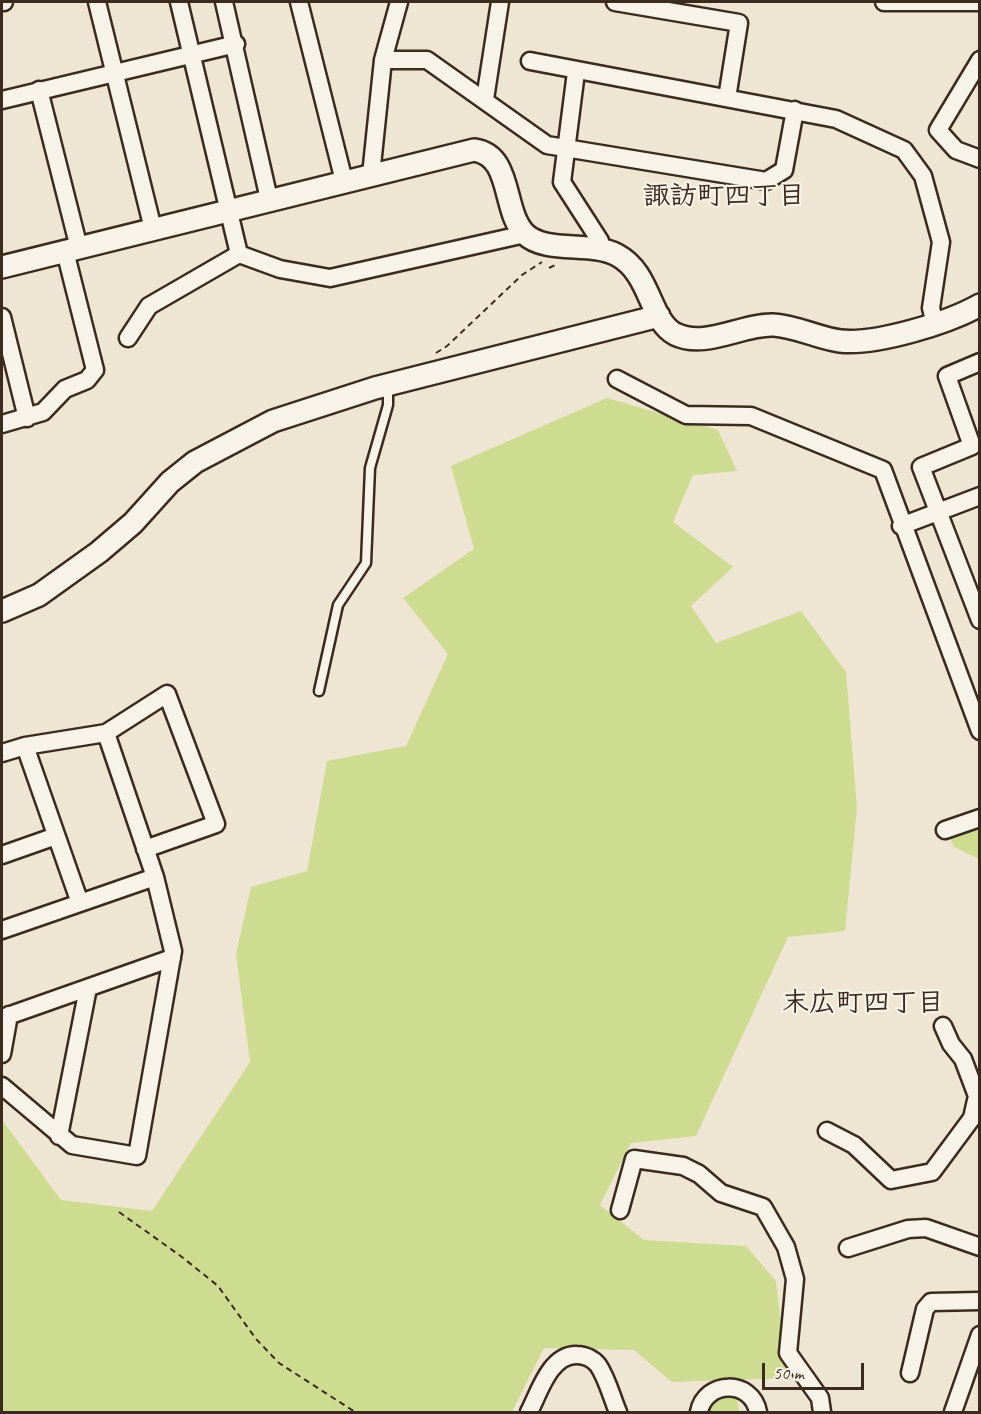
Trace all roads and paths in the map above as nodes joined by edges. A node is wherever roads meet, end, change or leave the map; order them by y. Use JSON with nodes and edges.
{"nodes":[{"id":1,"x":97,"y":2,"type":"edge"},
{"id":2,"x":179,"y":2,"type":"edge"},
{"id":3,"x":224,"y":2,"type":"edge"},
{"id":4,"x":299,"y":2,"type":"edge"},
{"id":5,"x":399,"y":2,"type":"edge"},
{"id":6,"x":500,"y":2,"type":"edge"},
{"id":7,"x":615,"y":2,"type":"edge"},
{"id":8,"x":884,"y":2,"type":"edge"},
{"id":9,"x":980,"y":2,"type":"edge"},
{"id":10,"x":236,"y":44,"type":"junction"},
{"id":11,"x":192,"y":54,"type":"junction"},
{"id":12,"x":383,"y":60,"type":"junction"},
{"id":13,"x":980,"y":60,"type":"edge"},
{"id":14,"x":530,"y":61,"type":"dead end"},
{"id":15,"x":576,"y":72,"type":"junction"},
{"id":16,"x":114,"y":73,"type":"junction"},
{"id":17,"x":39,"y":90,"type":"junction"},
{"id":18,"x":727,"y":98,"type":"junction"},
{"id":19,"x":485,"y":99,"type":"junction"},
{"id":20,"x":2,"y":100,"type":"edge"},
{"id":21,"x":795,"y":110,"type":"junction"},
{"id":22,"x":567,"y":147,"type":"junction"},
{"id":23,"x":980,"y":159,"type":"edge"},
{"id":24,"x":371,"y":175,"type":"junction"},
{"id":25,"x":344,"y":182,"type":"junction"},
{"id":26,"x":269,"y":200,"type":"junction"},
{"id":27,"x":227,"y":210,"type":"junction"},
{"id":28,"x":153,"y":229,"type":"junction"},
{"id":29,"x":525,"y":234,"type":"junction"},
{"id":30,"x":599,"y":248,"type":"junction"},
{"id":31,"x":72,"y":250,"type":"junction"},
{"id":32,"x":239,"y":254,"type":"junction"},
{"id":33,"x":2,"y":266,"type":"edge"},
{"id":34,"x":980,"y":305,"type":"edge"},
{"id":35,"x":659,"y":316,"type":"junction"},
{"id":36,"x":2,"y":317,"type":"edge"},
{"id":37,"x":935,"y":324,"type":"junction"},
{"id":38,"x":128,"y":338,"type":"dead end"},
{"id":39,"x":980,"y":362,"type":"edge"},
{"id":40,"x":617,"y":380,"type":"dead end"},
{"id":41,"x":388,"y":385,"type":"junction"},
{"id":42,"x":27,"y":418,"type":"junction"},
{"id":43,"x":2,"y":424,"type":"edge"},
{"id":44,"x":980,"y":496,"type":"edge"},
{"id":45,"x":937,"y":512,"type":"junction"},
{"id":46,"x":902,"y":526,"type":"junction"},
{"id":47,"x":973,"y":585,"type":"edge"},
{"id":48,"x":2,"y":611,"type":"edge"},
{"id":49,"x":980,"y":620,"type":"edge"},
{"id":50,"x":319,"y":691,"type":"dead end"},
{"id":51,"x":980,"y":731,"type":"edge"},
{"id":52,"x":106,"y":733,"type":"junction"},
{"id":53,"x":25,"y":746,"type":"junction"},
{"id":54,"x":2,"y":753,"type":"edge"},
{"id":55,"x":980,"y":818,"type":"edge"},
{"id":56,"x":945,"y":830,"type":"dead end"},
{"id":57,"x":56,"y":836,"type":"junction"},
{"id":58,"x":145,"y":849,"type":"junction"},
{"id":59,"x":2,"y":855,"type":"edge"},
{"id":60,"x":155,"y":877,"type":"junction"},
{"id":61,"x":80,"y":903,"type":"junction"},
{"id":62,"x":2,"y":930,"type":"edge"},
{"id":63,"x":172,"y":958,"type":"junction"},
{"id":64,"x":88,"y":988,"type":"junction"},
{"id":65,"x":5,"y":1017,"type":"edge"},
{"id":66,"x":943,"y":1026,"type":"dead end"},
{"id":67,"x":2,"y":1054,"type":"edge"},
{"id":68,"x":2,"y":1086,"type":"edge"},
{"id":69,"x":978,"y":1096,"type":"edge"},
{"id":70,"x":826,"y":1131,"type":"dead end"},
{"id":71,"x":59,"y":1136,"type":"junction"},
{"id":72,"x":620,"y":1210,"type":"dead end"},
{"id":73,"x":118,"y":1212,"type":"dead end"},
{"id":74,"x":980,"y":1247,"type":"edge"},
{"id":75,"x":848,"y":1248,"type":"dead end"},
{"id":76,"x":980,"y":1301,"type":"edge"},
{"id":77,"x":980,"y":1335,"type":"edge"},
{"id":78,"x":910,"y":1373,"type":"dead end"},
{"id":79,"x":355,"y":1413,"type":"edge"},
{"id":80,"x":529,"y":1413,"type":"edge"},
{"id":81,"x":618,"y":1413,"type":"edge"},
{"id":82,"x":699,"y":1413,"type":"edge"},
{"id":83,"x":758,"y":1413,"type":"edge"},
{"id":84,"x":822,"y":1413,"type":"edge"},
{"id":85,"x":953,"y":1413,"type":"edge"}],
"edges":[{"from":1,"to":16,"type":"street"},
{"from":2,"to":11,"type":"street"},
{"from":3,"to":10,"type":"street"},
{"from":4,"to":25,"type":"street"},
{"from":5,"to":12,"type":"street"},
{"from":6,"to":19,"type":"street"},
{"from":7,"to":18,"type":"street"},
{"from":8,"to":9,"type":"street"},
{"from":10,"to":11,"type":"street"},
{"from":10,"to":26,"type":"street"},
{"from":11,"to":16,"type":"street"},
{"from":11,"to":27,"type":"street"},
{"from":12,"to":19,"type":"street"},
{"from":12,"to":24,"type":"street"},
{"from":13,"to":23,"type":"street"},
{"from":14,"to":15,"type":"street"},
{"from":15,"to":18,"type":"street"},
{"from":15,"to":22,"type":"street"},
{"from":16,"to":17,"type":"street"},
{"from":16,"to":28,"type":"street"},
{"from":17,"to":20,"type":"street"},
{"from":17,"to":31,"type":"street"},
{"from":18,"to":21,"type":"street"},
{"from":19,"to":22,"type":"street"},
{"from":21,"to":22,"type":"street"},
{"from":21,"to":37,"type":"street"},
{"from":22,"to":30,"type":"street"},
{"from":24,"to":25,"type":"street"},
{"from":24,"to":29,"type":"street"},
{"from":25,"to":26,"type":"street"},
{"from":26,"to":27,"type":"street"},
{"from":27,"to":28,"type":"street"},
{"from":27,"to":32,"type":"street"},
{"from":28,"to":31,"type":"street"},
{"from":29,"to":30,"type":"street"},
{"from":29,"to":32,"type":"street"},
{"from":30,"to":35,"type":"street"},
{"from":31,"to":33,"type":"street"},
{"from":31,"to":42,"type":"street"},
{"from":32,"to":38,"type":"street"},
{"from":34,"to":37,"type":"street"},
{"from":35,"to":37,"type":"street"},
{"from":35,"to":41,"type":"street"},
{"from":36,"to":42,"type":"street"},
{"from":39,"to":45,"type":"street"},
{"from":40,"to":46,"type":"street"},
{"from":41,"to":48,"type":"street"},
{"from":41,"to":50,"type":"lane"},
{"from":42,"to":43,"type":"street"},
{"from":44,"to":45,"type":"street"},
{"from":45,"to":46,"type":"street"},
{"from":45,"to":47,"type":"street"},
{"from":46,"to":51,"type":"street"},
{"from":47,"to":49,"type":"street"},
{"from":52,"to":53,"type":"street"},
{"from":52,"to":58,"type":"street"},
{"from":52,"to":58,"type":"street"},
{"from":53,"to":54,"type":"street"},
{"from":53,"to":57,"type":"street"},
{"from":55,"to":56,"type":"street"},
{"from":57,"to":59,"type":"street"},
{"from":57,"to":61,"type":"street"},
{"from":58,"to":60,"type":"street"},
{"from":60,"to":61,"type":"street"},
{"from":60,"to":63,"type":"street"},
{"from":61,"to":62,"type":"street"},
{"from":63,"to":64,"type":"street"},
{"from":63,"to":71,"type":"street"},
{"from":64,"to":65,"type":"street"},
{"from":64,"to":71,"type":"street"},
{"from":65,"to":67,"type":"street"},
{"from":66,"to":69,"type":"street"},
{"from":68,"to":71,"type":"street"},
{"from":69,"to":70,"type":"street"},
{"from":72,"to":84,"type":"street"},
{"from":73,"to":79,"type":"path"},
{"from":74,"to":75,"type":"street"},
{"from":76,"to":78,"type":"street"},
{"from":77,"to":85,"type":"street"},
{"from":80,"to":81,"type":"street"},
{"from":82,"to":83,"type":"street"}]}
